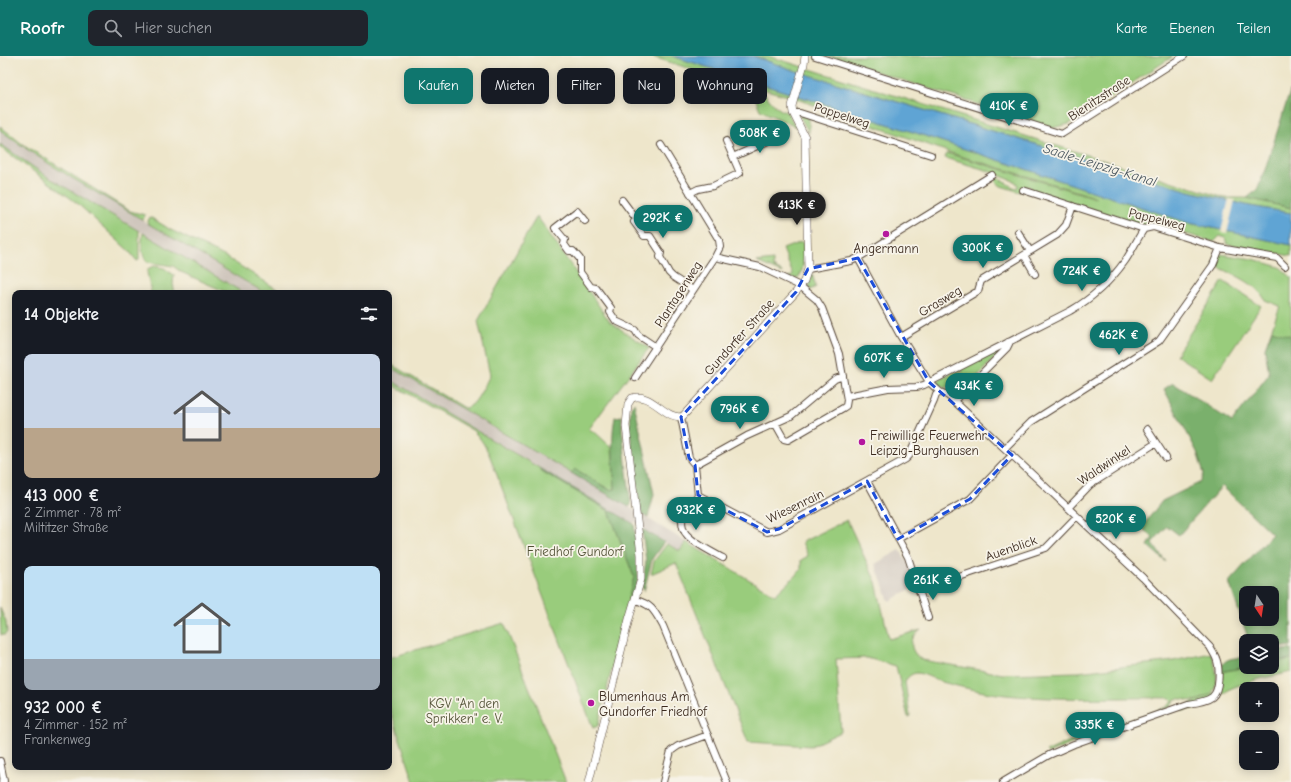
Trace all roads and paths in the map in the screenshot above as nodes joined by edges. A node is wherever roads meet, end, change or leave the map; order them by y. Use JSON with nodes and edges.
{"nodes":[{"id":1,"x":805,"y":56,"type":"edge"},
{"id":2,"x":815,"y":56,"type":"edge"},
{"id":3,"x":1184,"y":56,"type":"edge"},
{"id":4,"x":793,"y":113,"type":"junction"},
{"id":5,"x":779,"y":136,"type":"dead end"},
{"id":6,"x":726,"y":141,"type":"dead end"},
{"id":7,"x":661,"y":145,"type":"dead end"},
{"id":8,"x":931,"y":155,"type":"dead end"},
{"id":9,"x":733,"y":157,"type":"junction"},
{"id":10,"x":992,"y":175,"type":"dead end"},
{"id":11,"x":1023,"y":190,"type":"dead end"},
{"id":12,"x":690,"y":193,"type":"junction"},
{"id":13,"x":622,"y":200,"type":"dead end"},
{"id":14,"x":1073,"y":206,"type":"junction"},
{"id":15,"x":585,"y":221,"type":"dead end"},
{"id":16,"x":1144,"y":229,"type":"junction"},
{"id":17,"x":1018,"y":232,"type":"dead end"},
{"id":18,"x":1220,"y":248,"type":"junction"},
{"id":19,"x":1030,"y":251,"type":"junction"},
{"id":20,"x":1024,"y":255,"type":"junction"},
{"id":21,"x":715,"y":257,"type":"junction"},
{"id":22,"x":858,"y":258,"type":"junction"},
{"id":23,"x":1285,"y":266,"type":"dead end"},
{"id":24,"x":807,"y":272,"type":"junction"},
{"id":25,"x":1035,"y":274,"type":"dead end"},
{"id":26,"x":800,"y":286,"type":"junction"},
{"id":27,"x":693,"y":290,"type":"junction"},
{"id":28,"x":901,"y":337,"type":"junction"},
{"id":29,"x":1008,"y":342,"type":"junction"},
{"id":30,"x":656,"y":347,"type":"junction"},
{"id":31,"x":843,"y":376,"type":"junction"},
{"id":32,"x":635,"y":378,"type":"dead end"},
{"id":33,"x":929,"y":382,"type":"junction"},
{"id":34,"x":940,"y":392,"type":"junction"},
{"id":35,"x":847,"y":396,"type":"junction"},
{"id":36,"x":954,"y":402,"type":"junction"},
{"id":37,"x":681,"y":417,"type":"junction"},
{"id":38,"x":775,"y":423,"type":"junction"},
{"id":39,"x":1147,"y":429,"type":"dead end"},
{"id":40,"x":1156,"y":443,"type":"junction"},
{"id":41,"x":1005,"y":448,"type":"junction"},
{"id":42,"x":1012,"y":455,"type":"junction"},
{"id":43,"x":1166,"y":458,"type":"dead end"},
{"id":44,"x":695,"y":465,"type":"junction"},
{"id":45,"x":867,"y":481,"type":"junction"},
{"id":46,"x":698,"y":495,"type":"junction"},
{"id":47,"x":1068,"y":508,"type":"junction"},
{"id":48,"x":1077,"y":516,"type":"junction"},
{"id":49,"x":898,"y":539,"type":"junction"},
{"id":50,"x":723,"y":558,"type":"dead end"},
{"id":51,"x":920,"y":590,"type":"junction"},
{"id":52,"x":635,"y":600,"type":"junction"},
{"id":53,"x":928,"y":618,"type":"dead end"},
{"id":54,"x":708,"y":735,"type":"junction"},
{"id":55,"x":0,"y":761,"type":"edge"},
{"id":56,"x":2,"y":782,"type":"edge"},
{"id":57,"x":589,"y":782,"type":"edge"},
{"id":58,"x":663,"y":782,"type":"edge"},
{"id":59,"x":727,"y":782,"type":"edge"},
{"id":60,"x":1003,"y":782,"type":"edge"}],
"edges":[{"from":1,"to":4,"type":"street"},
{"from":2,"to":3,"type":"street","name":"Bienitzstraße"},
{"from":4,"to":8,"type":"street","name":"Pappelweg"},
{"from":4,"to":24,"type":"street"},
{"from":5,"to":9,"type":"street"},
{"from":6,"to":9,"type":"street"},
{"from":7,"to":12,"type":"street"},
{"from":9,"to":12,"type":"street"},
{"from":10,"to":22,"type":"street"},
{"from":11,"to":14,"type":"street","name":"Pappelweg"},
{"from":12,"to":21,"type":"street"},
{"from":13,"to":27,"type":"street"},
{"from":14,"to":16,"type":"street","name":"Pappelweg"},
{"from":14,"to":19,"type":"street","name":"Grasweg"},
{"from":15,"to":30,"type":"street"},
{"from":16,"to":18,"type":"street","name":"Pappelweg"},
{"from":16,"to":29,"type":"street"},
{"from":17,"to":19,"type":"street"},
{"from":18,"to":23,"type":"street","name":"Pappelweg"},
{"from":18,"to":41,"type":"street"},
{"from":19,"to":20,"type":"street","name":"Grasweg"},
{"from":20,"to":25,"type":"street"},
{"from":20,"to":28,"type":"street","name":"Grasweg"},
{"from":21,"to":26,"type":"street","name":"Plantagenweg"},
{"from":21,"to":27,"type":"street","name":"Plantagenweg"},
{"from":22,"to":24,"type":"street"},
{"from":22,"to":28,"type":"street"},
{"from":24,"to":26,"type":"street","name":"Gundorfer Straße"},
{"from":26,"to":31,"type":"street","name":"Plantagenweg"},
{"from":26,"to":37,"type":"street","name":"Gundorfer Straße"},
{"from":27,"to":30,"type":"street","name":"Plantagenweg"},
{"from":28,"to":33,"type":"street"},
{"from":29,"to":33,"type":"street"},
{"from":29,"to":36,"type":"street"},
{"from":30,"to":32,"type":"street","name":"Plantagenweg"},
{"from":31,"to":35,"type":"street","name":"Plantagenweg"},
{"from":31,"to":38,"type":"street"},
{"from":33,"to":34,"type":"street"},
{"from":33,"to":35,"type":"street"},
{"from":34,"to":36,"type":"street"},
{"from":34,"to":45,"type":"street","name":"Wiesenrain"},
{"from":35,"to":38,"type":"street"},
{"from":36,"to":41,"type":"street"},
{"from":37,"to":44,"type":"street"},
{"from":37,"to":52,"type":"street"},
{"from":38,"to":44,"type":"street"},
{"from":39,"to":40,"type":"street"},
{"from":40,"to":43,"type":"street"},
{"from":40,"to":47,"type":"street","name":"Waldwinkel"},
{"from":41,"to":42,"type":"street"},
{"from":42,"to":47,"type":"street"},
{"from":42,"to":49,"type":"street"},
{"from":44,"to":46,"type":"street"},
{"from":45,"to":46,"type":"street","name":"Wiesenrain"},
{"from":45,"to":49,"type":"street"},
{"from":46,"to":50,"type":"street"},
{"from":47,"to":48,"type":"street"},
{"from":48,"to":51,"type":"street","name":"Auenblick"},
{"from":48,"to":60,"type":"street"},
{"from":49,"to":51,"type":"street"},
{"from":51,"to":53,"type":"street"},
{"from":52,"to":54,"type":"street"},
{"from":52,"to":57,"type":"street"},
{"from":54,"to":58,"type":"street"},
{"from":54,"to":59,"type":"street"},
{"from":55,"to":56,"type":"street"}]}
